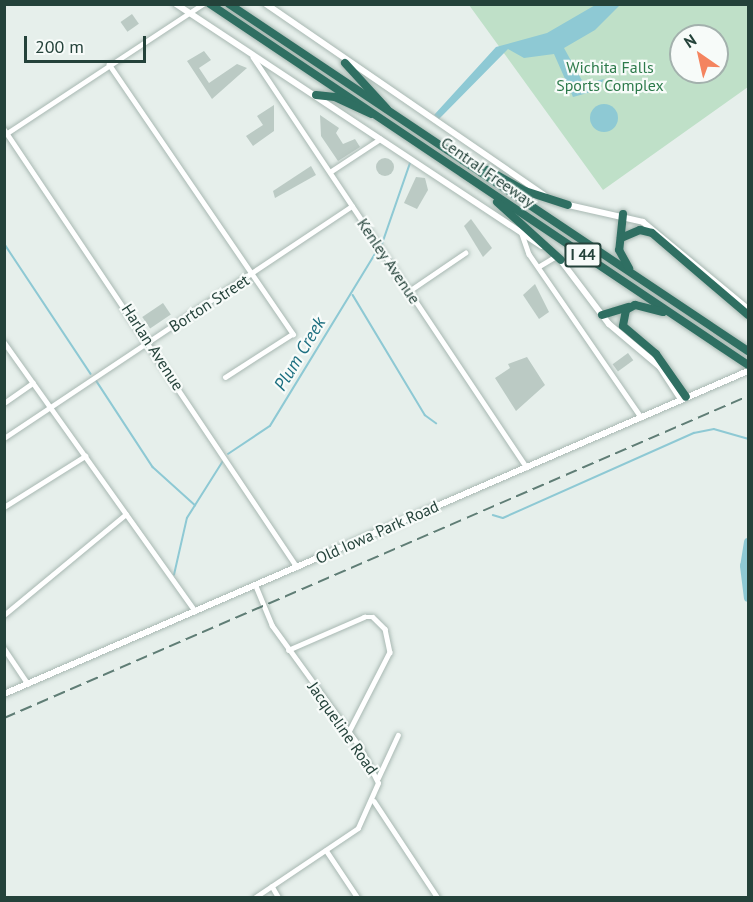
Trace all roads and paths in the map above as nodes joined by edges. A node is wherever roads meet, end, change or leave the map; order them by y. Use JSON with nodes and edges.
{"nodes":[{"id":1,"x":176,"y":4,"type":"edge"},
{"id":2,"x":203,"y":4,"type":"edge"},
{"id":3,"x":210,"y":4,"type":"edge"},
{"id":4,"x":266,"y":4,"type":"edge"},
{"id":5,"x":230,"y":5,"type":"edge"},
{"id":6,"x":189,"y":14,"type":"junction"},
{"id":7,"x":252,"y":56,"type":"junction"},
{"id":8,"x":345,"y":63,"type":"junction"},
{"id":9,"x":109,"y":64,"type":"junction"},
{"id":10,"x":316,"y":95,"type":"junction"},
{"id":11,"x":390,"y":117,"type":"junction"},
{"id":12,"x":6,"y":132,"type":"edge"},
{"id":13,"x":380,"y":138,"type":"junction"},
{"id":14,"x":460,"y":158,"type":"junction"},
{"id":15,"x":330,"y":172,"type":"junction"},
{"id":16,"x":491,"y":194,"type":"junction"},
{"id":17,"x":568,"y":206,"type":"junction"},
{"id":18,"x":352,"y":207,"type":"junction"},
{"id":19,"x":623,"y":214,"type":"junction"},
{"id":20,"x":521,"y":233,"type":"junction"},
{"id":21,"x":621,"y":238,"type":"junction"},
{"id":22,"x":536,"y":242,"type":"junction"},
{"id":23,"x":527,"y":250,"type":"junction"},
{"id":24,"x":465,"y":253,"type":"dead end"},
{"id":25,"x":559,"y":258,"type":"junction"},
{"id":26,"x":538,"y":267,"type":"junction"},
{"id":27,"x":252,"y":274,"type":"junction"},
{"id":28,"x":635,"y":275,"type":"junction"},
{"id":29,"x":408,"y":291,"type":"junction"},
{"id":30,"x":631,"y":307,"type":"junction"},
{"id":31,"x":748,"y":309,"type":"edge"},
{"id":32,"x":602,"y":315,"type":"junction"},
{"id":33,"x":748,"y":315,"type":"edge"},
{"id":34,"x":675,"y":316,"type":"junction"},
{"id":35,"x":149,"y":342,"type":"junction"},
{"id":36,"x":6,"y":346,"type":"edge"},
{"id":37,"x":748,"y":351,"type":"edge"},
{"id":38,"x":748,"y":365,"type":"edge"},
{"id":39,"x":748,"y":371,"type":"edge"},
{"id":40,"x":226,"y":377,"type":"dead end"},
{"id":41,"x":33,"y":383,"type":"junction"},
{"id":42,"x":683,"y":398,"type":"junction"},
{"id":43,"x":4,"y":403,"type":"edge"},
{"id":44,"x":51,"y":407,"type":"junction"},
{"id":45,"x":641,"y":417,"type":"junction"},
{"id":46,"x":4,"y":438,"type":"edge"},
{"id":47,"x":85,"y":456,"type":"junction"},
{"id":48,"x":526,"y":467,"type":"junction"},
{"id":49,"x":4,"y":507,"type":"edge"},
{"id":50,"x":126,"y":514,"type":"junction"},
{"id":51,"x":297,"y":567,"type":"junction"},
{"id":52,"x":255,"y":585,"type":"junction"},
{"id":53,"x":195,"y":611,"type":"junction"},
{"id":54,"x":4,"y":615,"type":"edge"},
{"id":55,"x":4,"y":648,"type":"edge"},
{"id":56,"x":288,"y":650,"type":"junction"},
{"id":57,"x":28,"y":684,"type":"junction"},
{"id":58,"x":4,"y":694,"type":"edge"},
{"id":59,"x":349,"y":732,"type":"junction"},
{"id":60,"x":398,"y":735,"type":"dead end"},
{"id":61,"x":378,"y":778,"type":"junction"},
{"id":62,"x":374,"y":801,"type":"junction"},
{"id":63,"x":326,"y":850,"type":"junction"},
{"id":64,"x":272,"y":886,"type":"junction"},
{"id":65,"x":255,"y":897,"type":"edge"},
{"id":66,"x":279,"y":897,"type":"edge"},
{"id":67,"x":358,"y":897,"type":"edge"},
{"id":68,"x":438,"y":897,"type":"edge"}],
"edges":[{"from":1,"to":6,"type":"main road","name":"Central Freeway"},
{"from":2,"to":6,"type":"street"},
{"from":3,"to":11,"type":"highway","name":"Central Freeway","number":"I 44"},
{"from":4,"to":8,"type":"main road","name":"Central Freeway"},
{"from":5,"to":11,"type":"highway","name":"Central Freeway","number":"I 44"},
{"from":6,"to":7,"type":"main road","name":"Central Freeway"},
{"from":6,"to":9,"type":"street"},
{"from":7,"to":10,"type":"main road","name":"Central Freeway"},
{"from":7,"to":15,"type":"street","name":"Kenley Avenue"},
{"from":8,"to":11,"type":"highway"},
{"from":8,"to":17,"type":"main road","name":"Central Freeway"},
{"from":9,"to":12,"type":"street"},
{"from":9,"to":27,"type":"street"},
{"from":10,"to":11,"type":"highway"},
{"from":10,"to":13,"type":"main road","name":"Central Freeway"},
{"from":11,"to":14,"type":"highway","name":"Central Freeway","number":"I 44"},
{"from":11,"to":16,"type":"highway","name":"Central Freeway","number":"I 44"},
{"from":12,"to":35,"type":"street","name":"Harlan Avenue"},
{"from":13,"to":15,"type":"street"},
{"from":13,"to":20,"type":"main road","name":"Central Freeway"},
{"from":14,"to":17,"type":"highway"},
{"from":14,"to":28,"type":"highway","name":"Central Freeway","number":"I 44"},
{"from":15,"to":18,"type":"street","name":"Kenley Avenue"},
{"from":16,"to":25,"type":"highway"},
{"from":16,"to":34,"type":"highway","name":"Central Freeway","number":"I 44"},
{"from":17,"to":19,"type":"main road","name":"Central Freeway"},
{"from":18,"to":27,"type":"street","name":"Borton Street"},
{"from":18,"to":29,"type":"street","name":"Kenley Avenue"},
{"from":19,"to":21,"type":"highway"},
{"from":19,"to":31,"type":"main road","name":"Central Freeway"},
{"from":20,"to":22,"type":"main road","name":"Central Freeway"},
{"from":20,"to":23,"type":"street"},
{"from":21,"to":28,"type":"highway"},
{"from":21,"to":33,"type":"highway"},
{"from":22,"to":23,"type":"street"},
{"from":22,"to":25,"type":"main road","name":"Central Freeway"},
{"from":23,"to":26,"type":"street"},
{"from":24,"to":29,"type":"street"},
{"from":25,"to":26,"type":"street"},
{"from":25,"to":32,"type":"main road","name":"Central Freeway"},
{"from":26,"to":45,"type":"street"},
{"from":27,"to":35,"type":"street","name":"Borton Street"},
{"from":27,"to":40,"type":"street"},
{"from":28,"to":37,"type":"highway","name":"Central Freeway","number":"I 44"},
{"from":29,"to":48,"type":"street","name":"Kenley Avenue"},
{"from":30,"to":32,"type":"highway"},
{"from":30,"to":34,"type":"highway"},
{"from":30,"to":42,"type":"highway"},
{"from":32,"to":42,"type":"main road","name":"Central Freeway"},
{"from":34,"to":38,"type":"highway","name":"Central Freeway","number":"I 44"},
{"from":35,"to":44,"type":"street","name":"Borton Street"},
{"from":35,"to":51,"type":"street","name":"Harlan Avenue"},
{"from":36,"to":41,"type":"street"},
{"from":39,"to":42,"type":"main road","name":"Old Iowa Park Road"},
{"from":41,"to":43,"type":"street"},
{"from":41,"to":44,"type":"street"},
{"from":42,"to":45,"type":"main road","name":"Old Iowa Park Road"},
{"from":44,"to":46,"type":"street","name":"Borton Street"},
{"from":44,"to":47,"type":"street"},
{"from":45,"to":48,"type":"main road","name":"Old Iowa Park Road"},
{"from":47,"to":49,"type":"street"},
{"from":47,"to":50,"type":"street"},
{"from":48,"to":51,"type":"main road","name":"Old Iowa Park Road"},
{"from":50,"to":53,"type":"street"},
{"from":50,"to":54,"type":"street"},
{"from":51,"to":52,"type":"main road","name":"Old Iowa Park Road"},
{"from":52,"to":53,"type":"main road","name":"Old Iowa Park Road"},
{"from":52,"to":56,"type":"street","name":"Jacqueline Road"},
{"from":53,"to":57,"type":"main road","name":"Old Iowa Park Road"},
{"from":55,"to":57,"type":"street"},
{"from":56,"to":59,"type":"street","name":"Jacqueline Road"},
{"from":56,"to":59,"type":"street"},
{"from":57,"to":58,"type":"main road","name":"Old Iowa Park Road"},
{"from":59,"to":61,"type":"street","name":"Jacqueline Road"},
{"from":60,"to":61,"type":"street"},
{"from":61,"to":62,"type":"street","name":"Jacqueline Road"},
{"from":62,"to":63,"type":"street","name":"Jacqueline Road"},
{"from":62,"to":68,"type":"street"},
{"from":63,"to":64,"type":"street","name":"Jacqueline Road"},
{"from":63,"to":67,"type":"street"},
{"from":64,"to":65,"type":"street","name":"Jacqueline Road"},
{"from":64,"to":66,"type":"street"}]}
